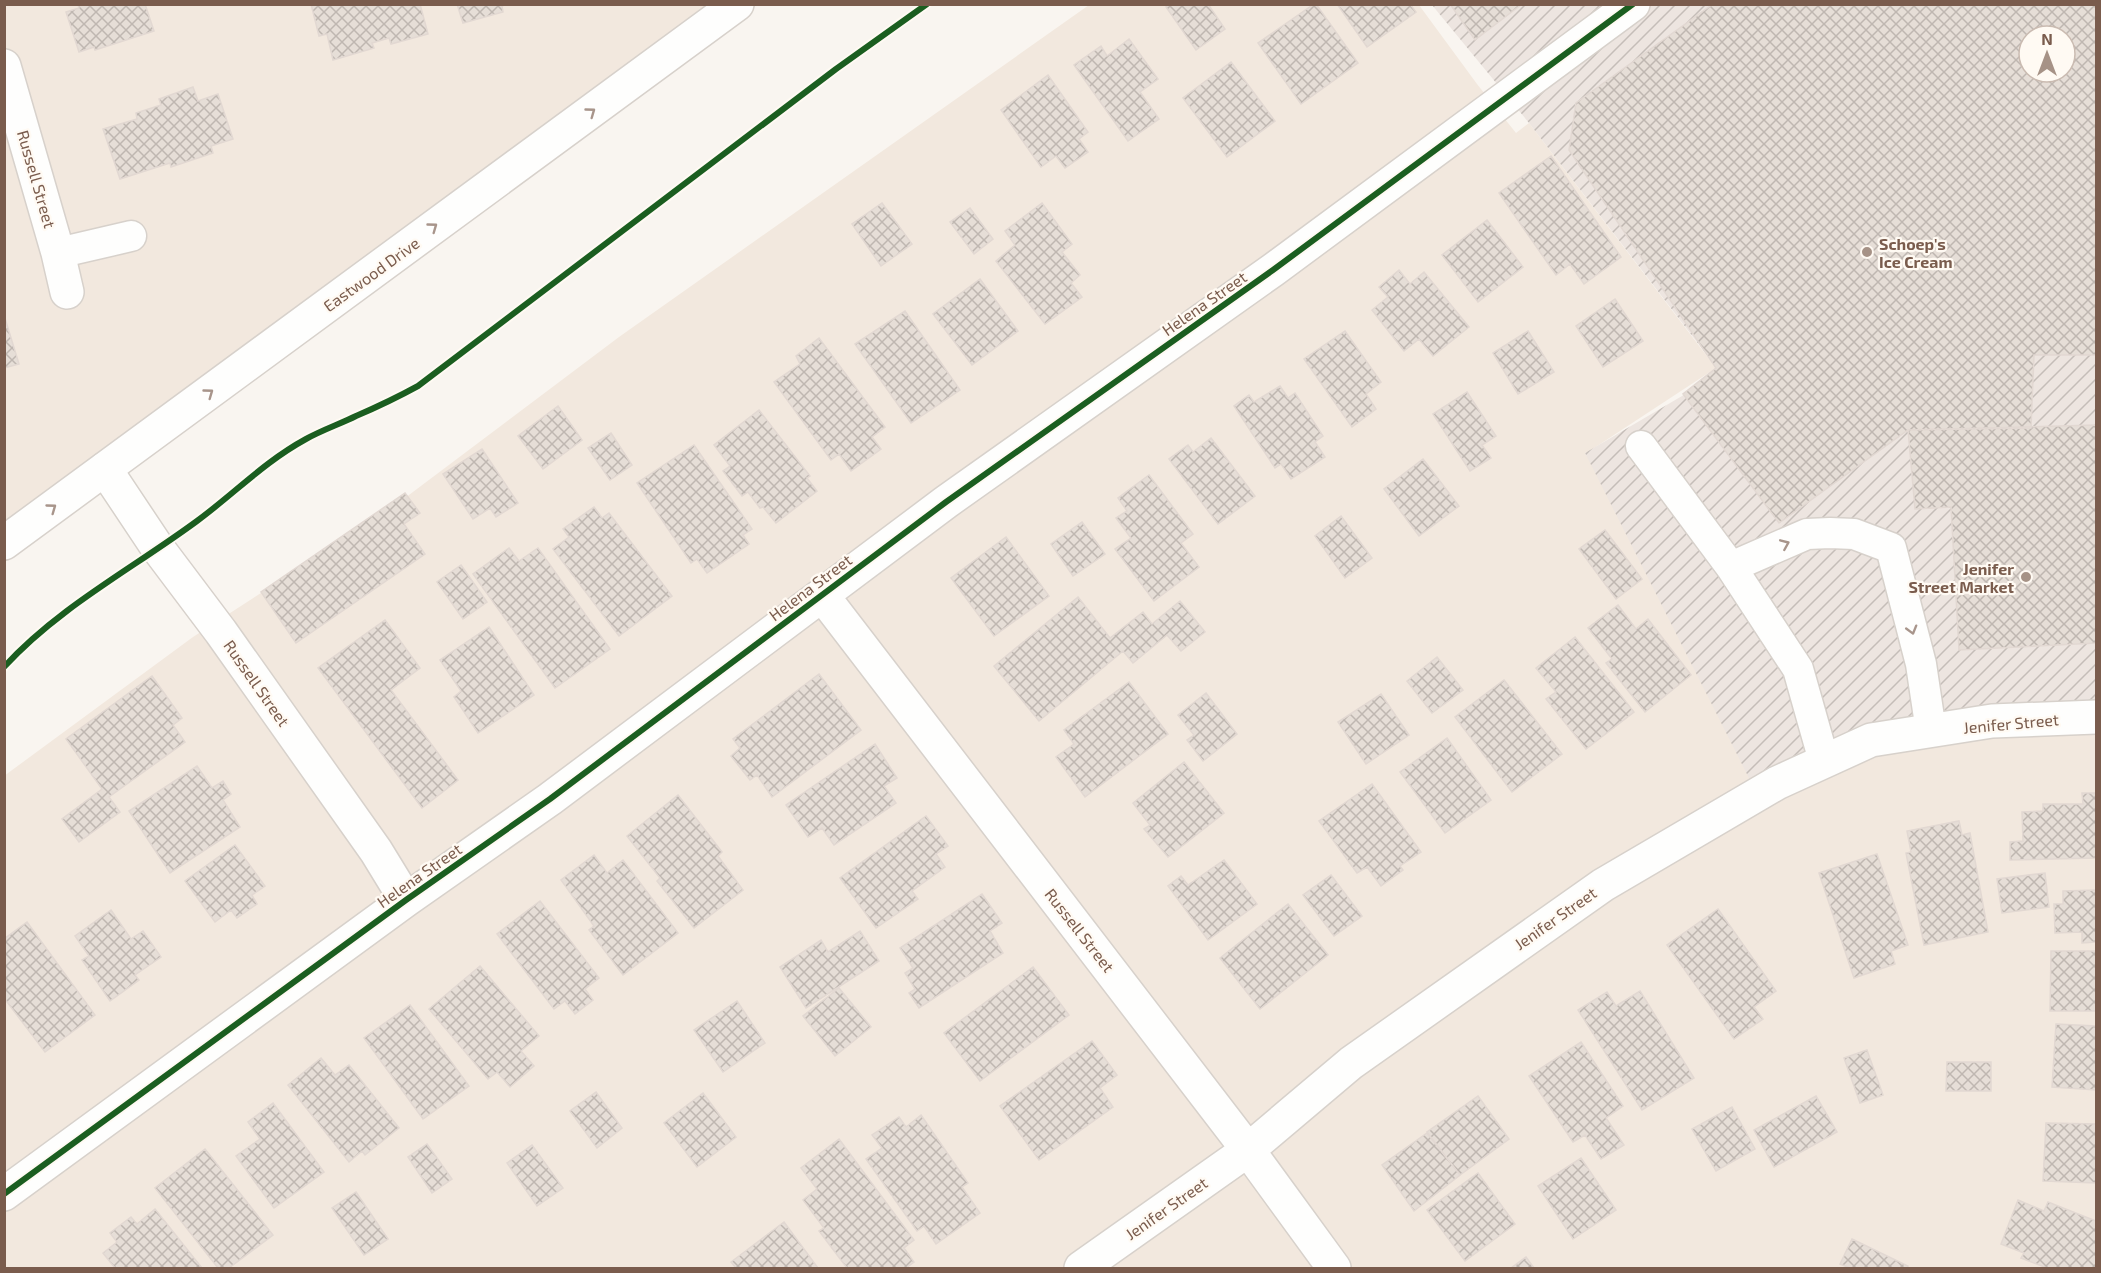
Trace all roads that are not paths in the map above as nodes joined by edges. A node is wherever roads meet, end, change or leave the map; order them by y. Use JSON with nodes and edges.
{"nodes":[{"id":1,"x":1633,"y":4,"type":"edge"},
{"id":2,"x":722,"y":8,"type":"edge"},
{"id":3,"x":4,"y":66,"type":"edge"},
{"id":4,"x":131,"y":236,"type":"dead end"},
{"id":5,"x":58,"y":253,"type":"junction"},
{"id":6,"x":67,"y":292,"type":"dead end"},
{"id":7,"x":1641,"y":446,"type":"dead end"},
{"id":8,"x":105,"y":469,"type":"junction"},
{"id":9,"x":4,"y":543,"type":"edge"},
{"id":10,"x":1731,"y":567,"type":"junction"},
{"id":11,"x":822,"y":595,"type":"junction"},
{"id":12,"x":2097,"y":717,"type":"edge"},
{"id":13,"x":1931,"y":731,"type":"junction"},
{"id":14,"x":1824,"y":762,"type":"junction"},
{"id":15,"x":406,"y":900,"type":"junction"},
{"id":16,"x":1248,"y":1150,"type":"junction"},
{"id":17,"x":4,"y":1194,"type":"edge"},
{"id":18,"x":1081,"y":1269,"type":"edge"},
{"id":19,"x":1334,"y":1269,"type":"edge"}],
"edges":[{"from":1,"to":11,"type":"street","name":"Helena Street"},
{"from":8,"to":2,"type":"street","name":"Eastwood Drive","one_way":true},
{"from":3,"to":5,"type":"street","name":"Russell Street"},
{"from":4,"to":5,"type":"lane"},
{"from":5,"to":6,"type":"street","name":"Russell Street"},
{"from":7,"to":10,"type":"lane"},
{"from":9,"to":8,"type":"street","name":"Eastwood Drive","one_way":true},
{"from":8,"to":15,"type":"street","name":"Russell Street"},
{"from":10,"to":13,"type":"lane","one_way":true},
{"from":10,"to":14,"type":"lane"},
{"from":11,"to":15,"type":"street","name":"Helena Street"},
{"from":11,"to":16,"type":"street","name":"Russell Street"},
{"from":12,"to":13,"type":"street","name":"Jenifer Street"},
{"from":13,"to":14,"type":"street","name":"Jenifer Street"},
{"from":14,"to":16,"type":"street","name":"Jenifer Street"},
{"from":15,"to":17,"type":"street","name":"Helena Street"},
{"from":16,"to":18,"type":"street","name":"Jenifer Street"},
{"from":16,"to":19,"type":"street","name":"Russell Street"}]}
